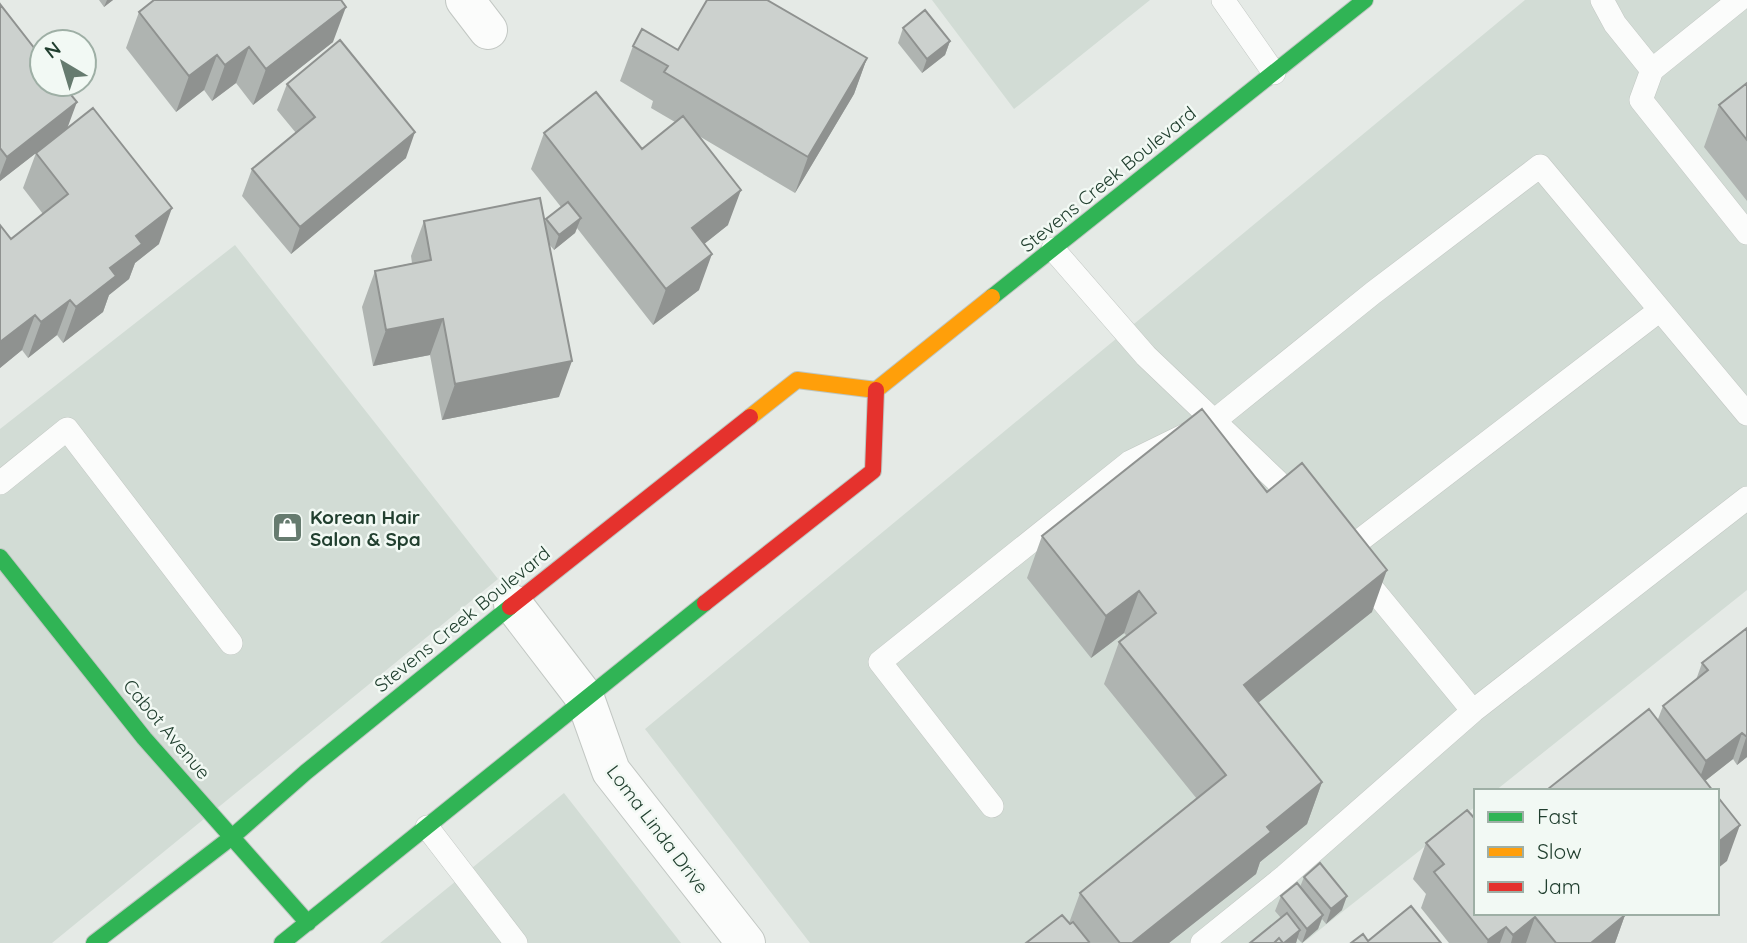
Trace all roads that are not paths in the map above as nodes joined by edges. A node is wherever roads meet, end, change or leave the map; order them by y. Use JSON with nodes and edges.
{"nodes":[{"id":1,"x":465,"y":0,"type":"edge"},
{"id":2,"x":1223,"y":0,"type":"edge"},
{"id":3,"x":1365,"y":0,"type":"edge"},
{"id":4,"x":1602,"y":0,"type":"edge"},
{"id":5,"x":1739,"y":0,"type":"edge"},
{"id":6,"x":488,"y":30,"type":"dead end"},
{"id":7,"x":1652,"y":71,"type":"junction"},
{"id":8,"x":1274,"y":73,"type":"junction"},
{"id":9,"x":1747,"y":233,"type":"edge"},
{"id":10,"x":1053,"y":249,"type":"junction"},
{"id":11,"x":1660,"y":310,"type":"junction"},
{"id":12,"x":876,"y":390,"type":"junction"},
{"id":13,"x":1747,"y":414,"type":"edge"},
{"id":14,"x":1214,"y":421,"type":"junction"},
{"id":15,"x":0,"y":482,"type":"edge"},
{"id":16,"x":1747,"y":498,"type":"edge"},
{"id":17,"x":1309,"y":517,"type":"edge"},
{"id":18,"x":1326,"y":536,"type":"edge"},
{"id":19,"x":1342,"y":554,"type":"junction"},
{"id":20,"x":0,"y":557,"type":"edge"},
{"id":21,"x":513,"y":604,"type":"junction"},
{"id":22,"x":232,"y":643,"type":"dead end"},
{"id":23,"x":585,"y":698,"type":"junction"},
{"id":24,"x":1473,"y":712,"type":"junction"},
{"id":25,"x":992,"y":806,"type":"dead end"},
{"id":26,"x":428,"y":827,"type":"junction"},
{"id":27,"x":232,"y":837,"type":"junction"},
{"id":28,"x":308,"y":923,"type":"junction"},
{"id":29,"x":94,"y":943,"type":"edge"},
{"id":30,"x":282,"y":943,"type":"edge"},
{"id":31,"x":516,"y":943,"type":"edge"},
{"id":32,"x":746,"y":943,"type":"edge"},
{"id":33,"x":1202,"y":943,"type":"edge"}],
"edges":[{"from":1,"to":6,"type":"street"},
{"from":2,"to":8,"type":"lane"},
{"from":3,"to":8,"type":"main road","name":"Stevens Creek Boulevard"},
{"from":4,"to":7,"type":"lane"},
{"from":5,"to":7,"type":"lane"},
{"from":7,"to":9,"type":"lane"},
{"from":8,"to":10,"type":"main road","name":"Stevens Creek Boulevard"},
{"from":10,"to":12,"type":"main road","name":"Stevens Creek Boulevard"},
{"from":10,"to":14,"type":"lane"},
{"from":11,"to":13,"type":"lane"},
{"from":11,"to":14,"type":"lane"},
{"from":11,"to":19,"type":"lane"},
{"from":12,"to":21,"type":"main road","name":"Stevens Creek Boulevard"},
{"from":12,"to":23,"type":"main road"},
{"from":14,"to":17,"type":"lane"},
{"from":14,"to":25,"type":"lane"},
{"from":15,"to":22,"type":"lane"},
{"from":16,"to":24,"type":"lane"},
{"from":18,"to":19,"type":"lane"},
{"from":19,"to":24,"type":"lane"},
{"from":20,"to":27,"type":"main road","name":"Cabot Avenue"},
{"from":21,"to":23,"type":"street","name":"Loma Linda Drive"},
{"from":21,"to":27,"type":"main road","name":"Stevens Creek Boulevard"},
{"from":23,"to":26,"type":"main road"},
{"from":23,"to":32,"type":"street","name":"Loma Linda Drive"},
{"from":24,"to":33,"type":"lane"},
{"from":26,"to":28,"type":"main road"},
{"from":26,"to":31,"type":"lane"},
{"from":27,"to":28,"type":"main road","name":"Cabot Avenue"},
{"from":27,"to":29,"type":"main road","name":"Stevens Creek Boulevard"},
{"from":28,"to":30,"type":"main road"}]}
